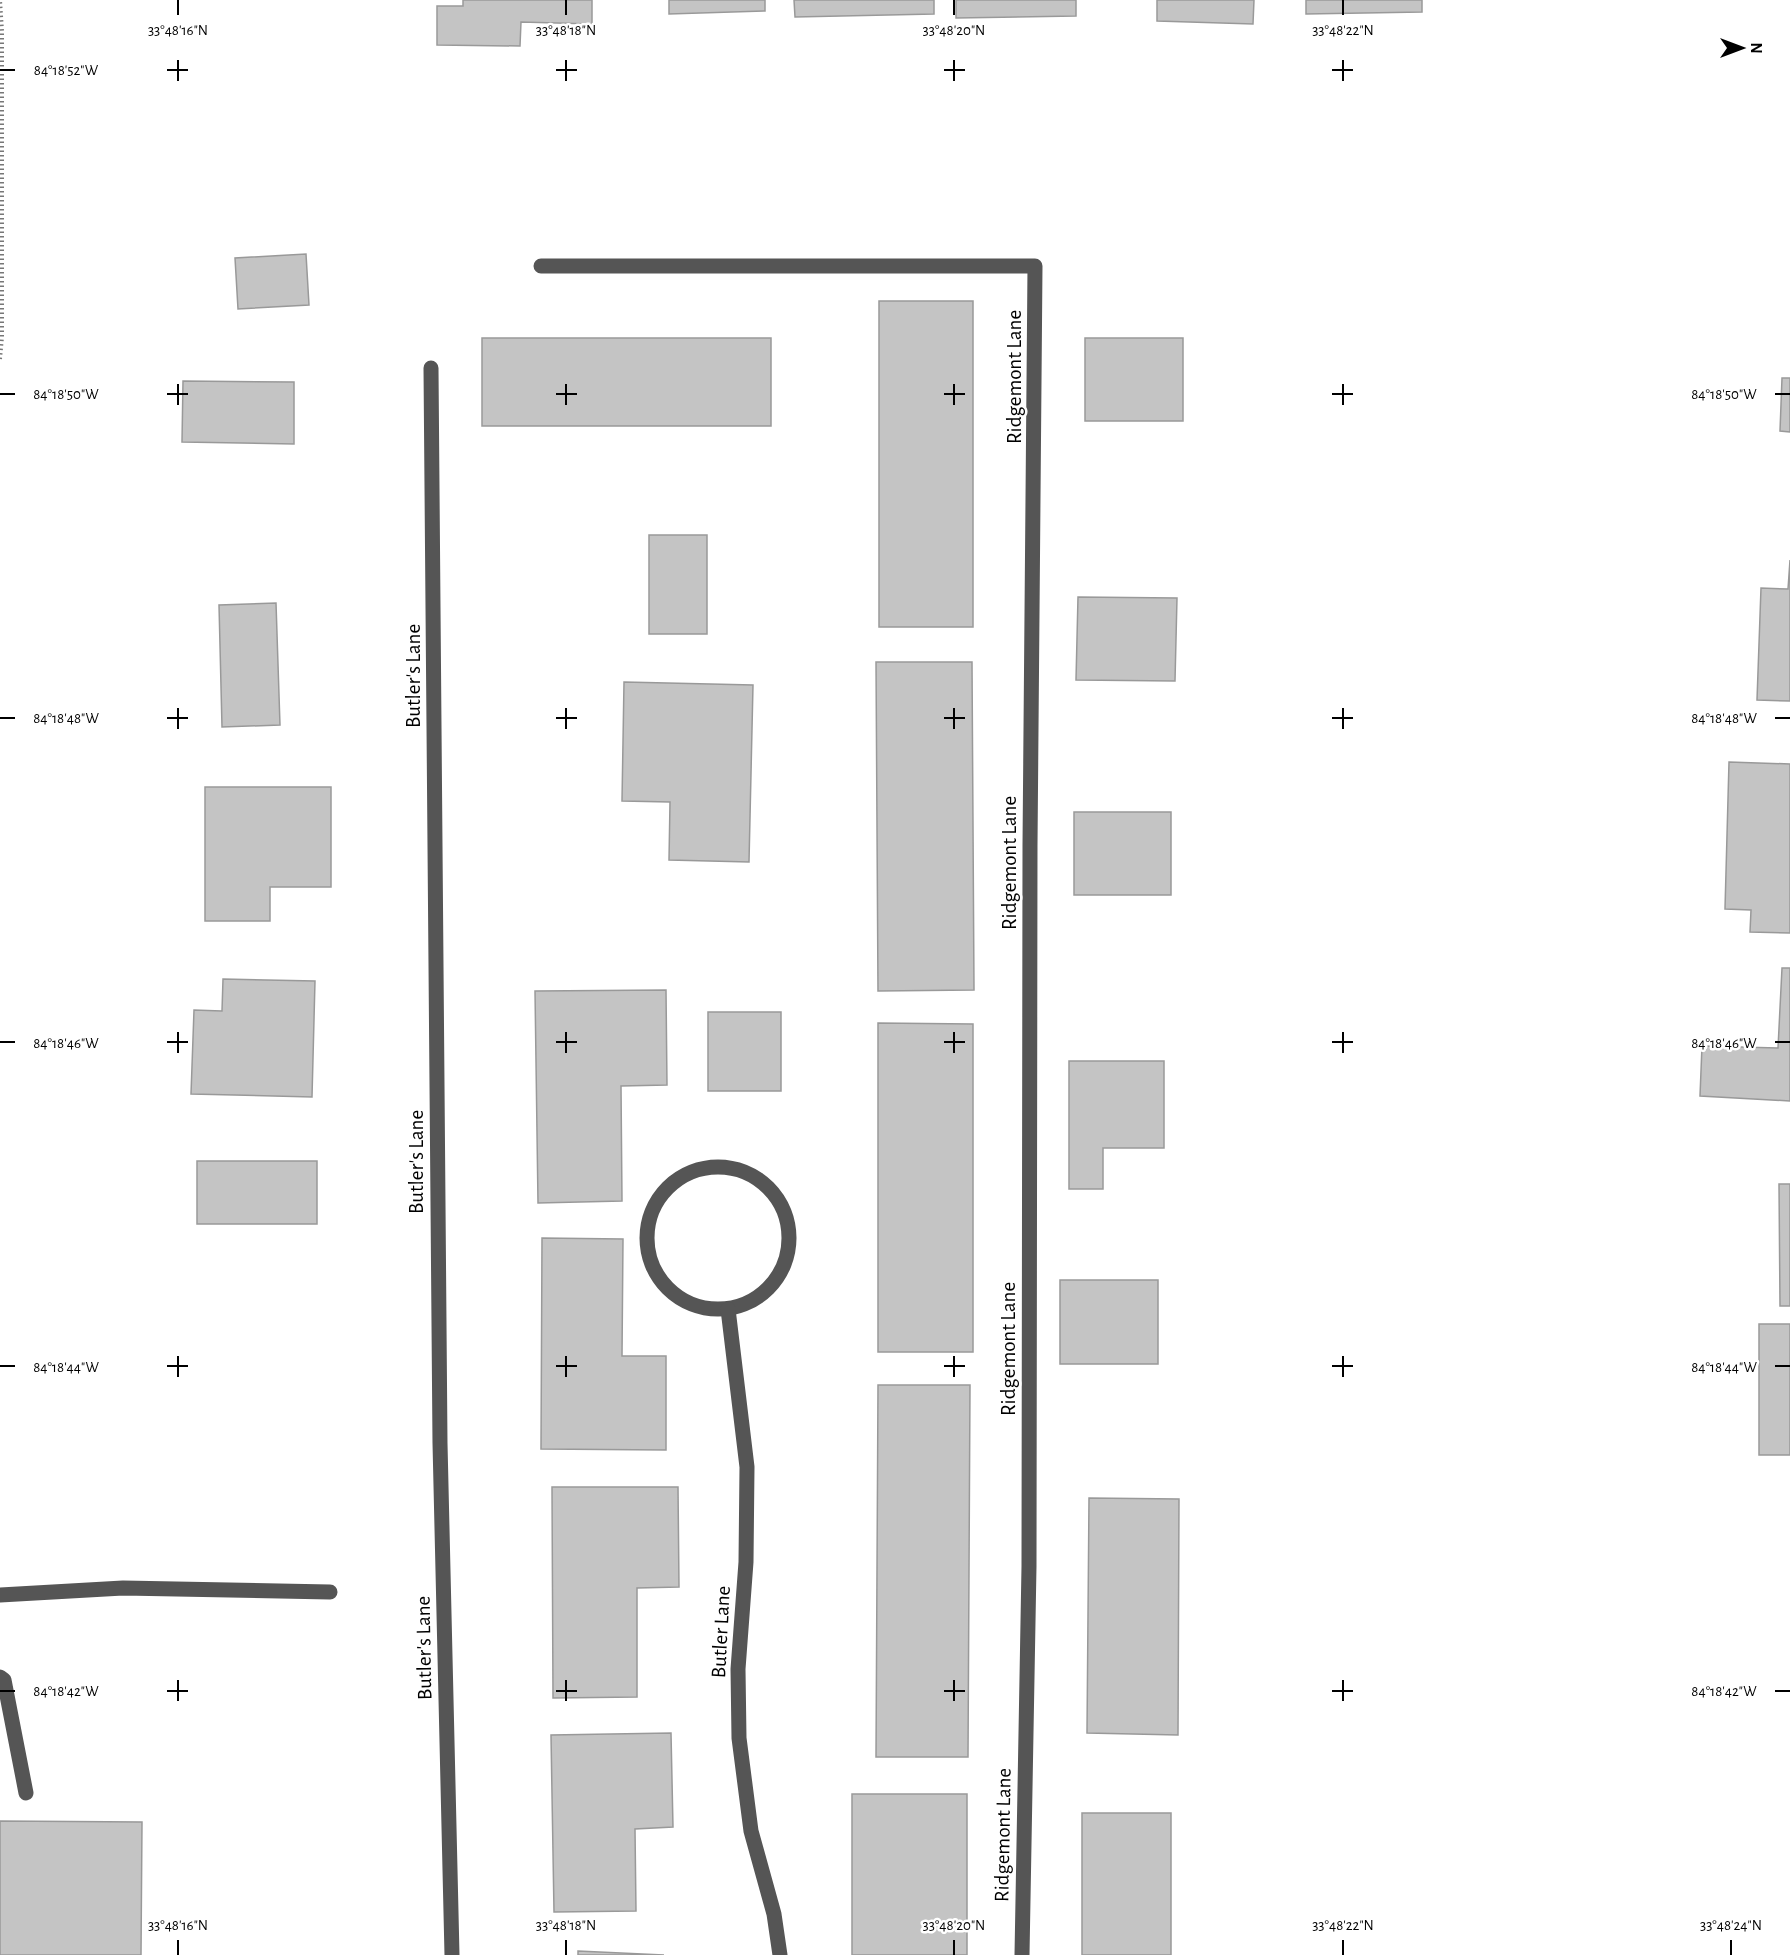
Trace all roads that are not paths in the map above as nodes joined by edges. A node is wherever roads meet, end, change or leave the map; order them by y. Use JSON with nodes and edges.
{"nodes":[{"id":1,"x":541,"y":266,"type":"dead end"},
{"id":2,"x":431,"y":368,"type":"dead end"},
{"id":3,"x":728,"y":1309,"type":"junction"},
{"id":4,"x":330,"y":1592,"type":"dead end"},
{"id":5,"x":0,"y":1595,"type":"edge"},
{"id":6,"x":0,"y":1677,"type":"edge"},
{"id":7,"x":26,"y":1793,"type":"dead end"},
{"id":8,"x":452,"y":1955,"type":"edge"},
{"id":9,"x":780,"y":1955,"type":"edge"},
{"id":10,"x":1022,"y":1955,"type":"edge"}],
"edges":[{"from":1,"to":10,"type":"street","name":"Ridgemont Lane"},
{"from":2,"to":8,"type":"street","name":"Butler's Lane"},
{"from":3,"to":3,"type":"street"},
{"from":3,"to":9,"type":"street","name":"Butler Lane"},
{"from":4,"to":5,"type":"street"},
{"from":6,"to":7,"type":"street"}]}
